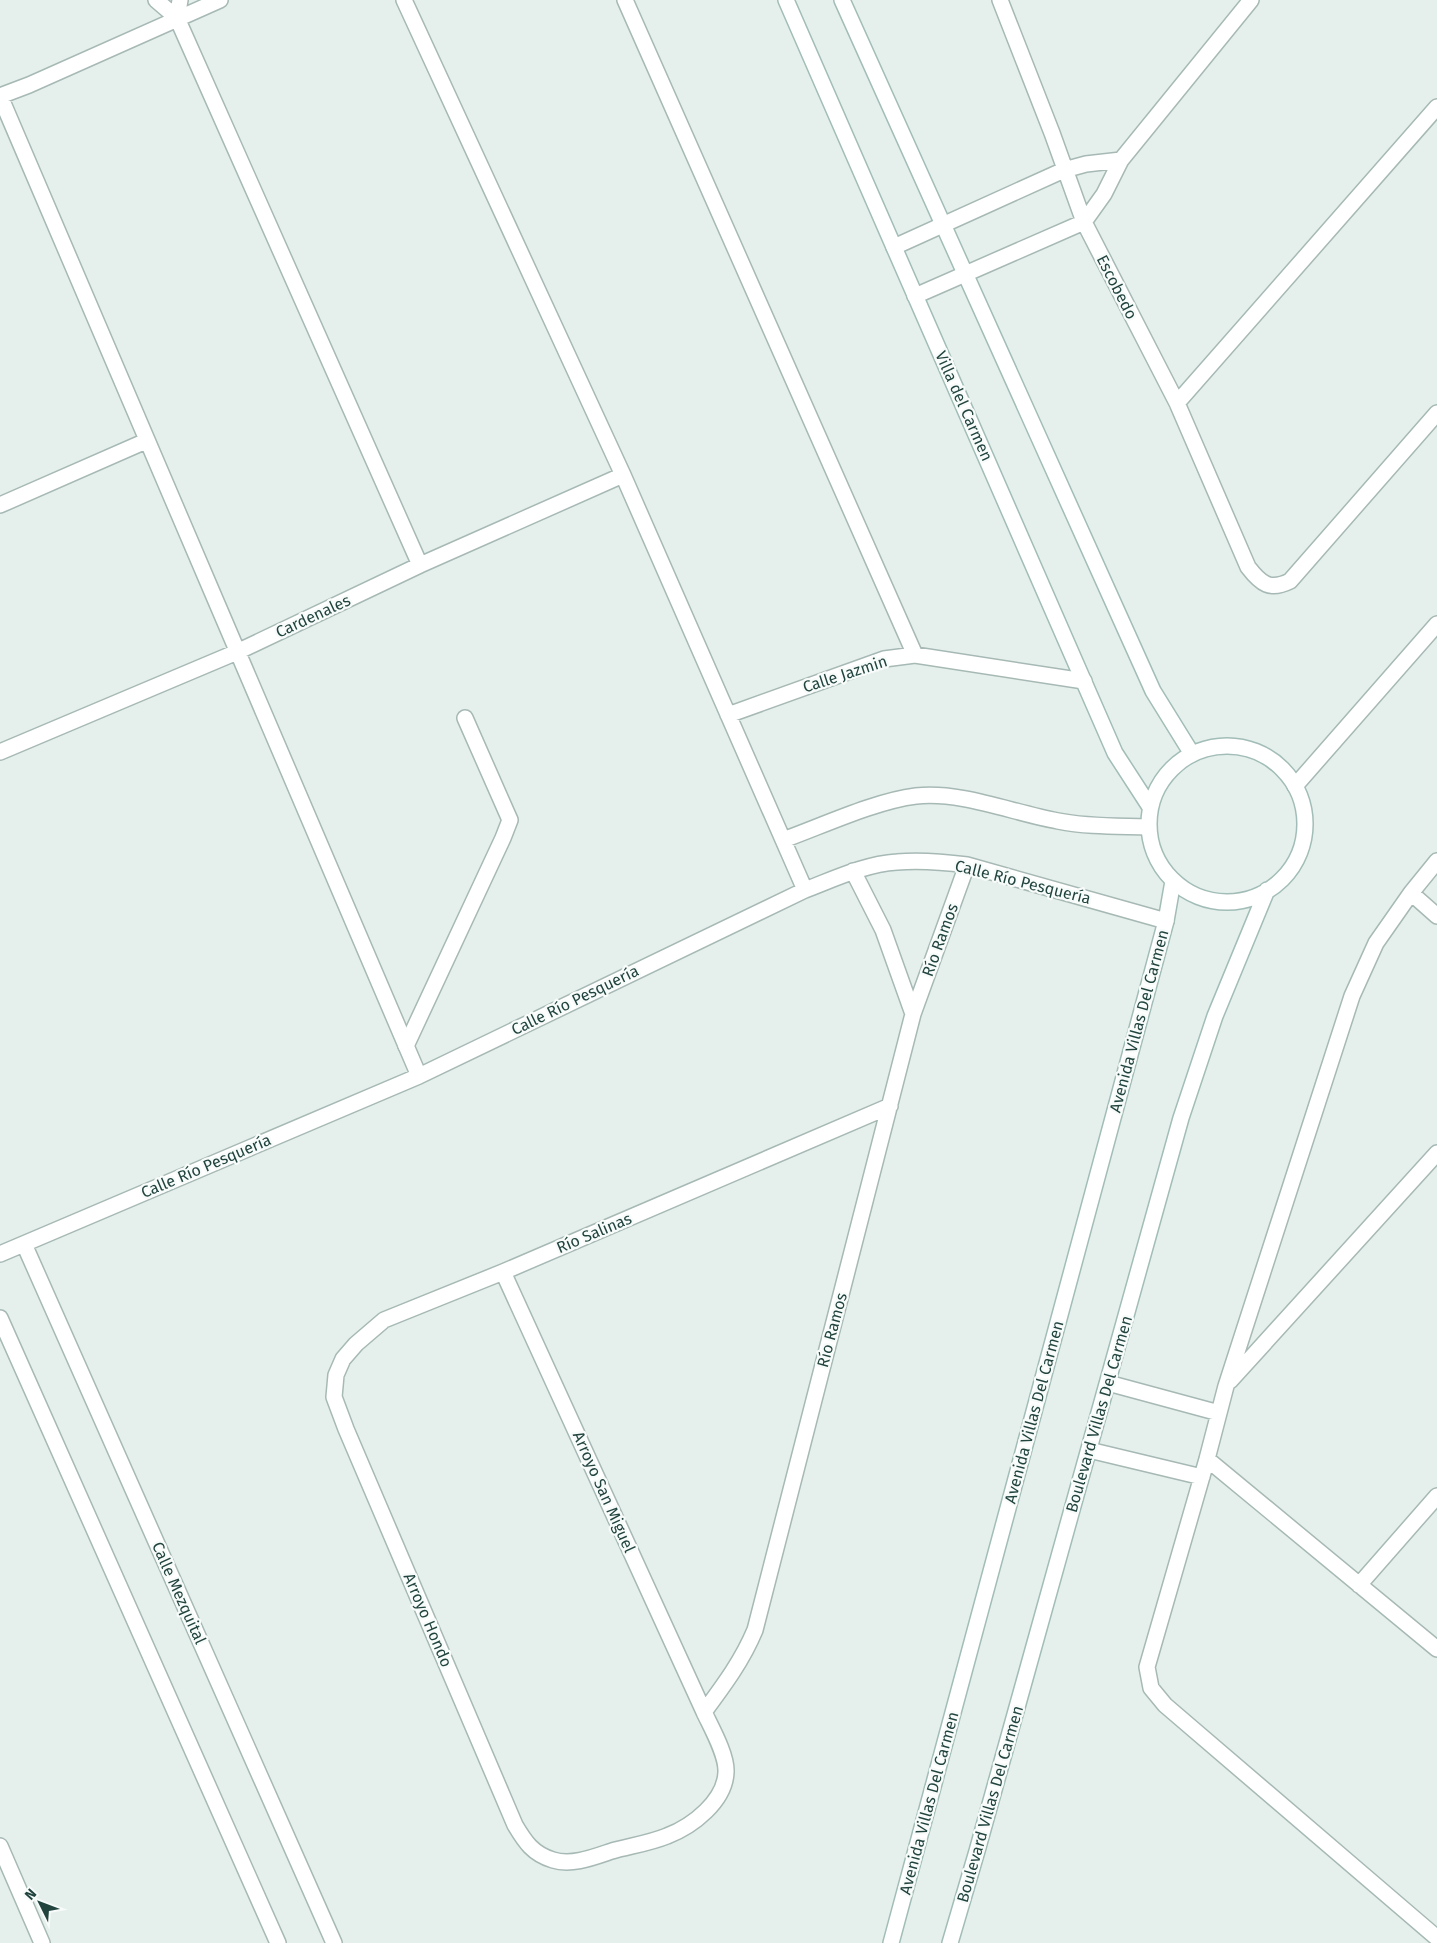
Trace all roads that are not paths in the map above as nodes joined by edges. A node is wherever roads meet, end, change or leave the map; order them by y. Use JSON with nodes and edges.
{"nodes":[{"id":1,"x":156,"y":0,"type":"edge"},
{"id":2,"x":180,"y":0,"type":"edge"},
{"id":3,"x":220,"y":0,"type":"edge"},
{"id":4,"x":404,"y":0,"type":"edge"},
{"id":5,"x":625,"y":0,"type":"edge"},
{"id":6,"x":786,"y":0,"type":"edge"},
{"id":7,"x":842,"y":0,"type":"edge"},
{"id":8,"x":1000,"y":0,"type":"edge"},
{"id":9,"x":1251,"y":0,"type":"edge"},
{"id":10,"x":177,"y":18,"type":"junction"},
{"id":11,"x":0,"y":96,"type":"edge"},
{"id":12,"x":1437,"y":107,"type":"edge"},
{"id":13,"x":1121,"y":160,"type":"junction"},
{"id":14,"x":1064,"y":170,"type":"junction"},
{"id":15,"x":1084,"y":222,"type":"junction"},
{"id":16,"x":943,"y":225,"type":"junction"},
{"id":17,"x":894,"y":247,"type":"junction"},
{"id":18,"x":966,"y":275,"type":"junction"},
{"id":19,"x":916,"y":296,"type":"junction"},
{"id":20,"x":1177,"y":403,"type":"junction"},
{"id":21,"x":1437,"y":414,"type":"edge"},
{"id":22,"x":146,"y":441,"type":"junction"},
{"id":23,"x":623,"y":474,"type":"junction"},
{"id":24,"x":0,"y":505,"type":"edge"},
{"id":25,"x":420,"y":565,"type":"junction"},
{"id":26,"x":1437,"y":624,"type":"edge"},
{"id":27,"x":237,"y":652,"type":"junction"},
{"id":28,"x":915,"y":655,"type":"junction"},
{"id":29,"x":1084,"y":681,"type":"junction"},
{"id":30,"x":728,"y":715,"type":"junction"},
{"id":31,"x":465,"y":718,"type":"dead end"},
{"id":32,"x":0,"y":752,"type":"edge"},
{"id":33,"x":1192,"y":754,"type":"junction"},
{"id":34,"x":1295,"y":786,"type":"junction"},
{"id":35,"x":1150,"y":807,"type":"junction"},
{"id":36,"x":1148,"y":827,"type":"junction"},
{"id":37,"x":783,"y":840,"type":"junction"},
{"id":38,"x":1437,"y":861,"type":"edge"},
{"id":39,"x":967,"y":865,"type":"junction"},
{"id":40,"x":853,"y":871,"type":"junction"},
{"id":41,"x":1173,"y":881,"type":"junction"},
{"id":42,"x":805,"y":890,"type":"junction"},
{"id":43,"x":1267,"y":890,"type":"junction"},
{"id":44,"x":1410,"y":893,"type":"junction"},
{"id":45,"x":1437,"y":916,"type":"edge"},
{"id":46,"x":1166,"y":921,"type":"junction"},
{"id":47,"x":913,"y":1014,"type":"junction"},
{"id":48,"x":406,"y":1046,"type":"junction"},
{"id":49,"x":419,"y":1076,"type":"junction"},
{"id":50,"x":890,"y":1106,"type":"junction"},
{"id":51,"x":1437,"y":1152,"type":"edge"},
{"id":52,"x":24,"y":1244,"type":"junction"},
{"id":53,"x":0,"y":1254,"type":"edge"},
{"id":54,"x":504,"y":1272,"type":"junction"},
{"id":55,"x":0,"y":1318,"type":"edge"},
{"id":56,"x":1108,"y":1383,"type":"junction"},
{"id":57,"x":1226,"y":1386,"type":"junction"},
{"id":58,"x":334,"y":1396,"type":"joint"},
{"id":59,"x":1219,"y":1413,"type":"junction"},
{"id":60,"x":1089,"y":1450,"type":"junction"},
{"id":61,"x":1207,"y":1460,"type":"junction"},
{"id":62,"x":1202,"y":1476,"type":"junction"},
{"id":63,"x":1437,"y":1496,"type":"edge"},
{"id":64,"x":1360,"y":1585,"type":"junction"},
{"id":65,"x":1437,"y":1649,"type":"edge"},
{"id":66,"x":704,"y":1712,"type":"junction"},
{"id":67,"x":0,"y":1846,"type":"edge"},
{"id":68,"x":1437,"y":1938,"type":"edge"},
{"id":69,"x":42,"y":1943,"type":"edge"},
{"id":70,"x":278,"y":1943,"type":"edge"},
{"id":71,"x":334,"y":1943,"type":"edge"},
{"id":72,"x":891,"y":1943,"type":"edge"},
{"id":73,"x":950,"y":1943,"type":"edge"}],
"edges":[{"from":1,"to":10,"type":"street"},
{"from":2,"to":10,"type":"street"},
{"from":3,"to":10,"type":"street"},
{"from":4,"to":23,"type":"street"},
{"from":5,"to":28,"type":"street"},
{"from":6,"to":17,"type":"street","name":"Villa del Carmen"},
{"from":7,"to":16,"type":"street"},
{"from":8,"to":14,"type":"street","name":"Escobedo"},
{"from":9,"to":13,"type":"street"},
{"from":10,"to":11,"type":"street"},
{"from":10,"to":25,"type":"street"},
{"from":11,"to":22,"type":"street"},
{"from":12,"to":20,"type":"street"},
{"from":13,"to":14,"type":"street"},
{"from":13,"to":15,"type":"street"},
{"from":14,"to":15,"type":"street","name":"Escobedo"},
{"from":14,"to":16,"type":"street"},
{"from":15,"to":18,"type":"street"},
{"from":15,"to":20,"type":"street","name":"Escobedo"},
{"from":16,"to":17,"type":"street"},
{"from":16,"to":18,"type":"street"},
{"from":17,"to":19,"type":"street","name":"Villa del Carmen"},
{"from":18,"to":19,"type":"street"},
{"from":18,"to":33,"type":"street"},
{"from":19,"to":29,"type":"street","name":"Villa del Carmen"},
{"from":20,"to":21,"type":"street","name":"Escobedo"},
{"from":22,"to":24,"type":"street"},
{"from":22,"to":27,"type":"street"},
{"from":23,"to":25,"type":"street","name":"Cardenales"},
{"from":23,"to":30,"type":"street"},
{"from":25,"to":27,"type":"street","name":"Cardenales"},
{"from":26,"to":34,"type":"street"},
{"from":27,"to":32,"type":"street","name":"Cardenales"},
{"from":27,"to":48,"type":"street"},
{"from":28,"to":29,"type":"street","name":"Calle Jazmin"},
{"from":28,"to":30,"type":"street","name":"Calle Jazmin"},
{"from":29,"to":35,"type":"street","name":"Villa del Carmen"},
{"from":30,"to":37,"type":"street"},
{"from":31,"to":48,"type":"street"},
{"from":33,"to":34,"type":"street"},
{"from":33,"to":35,"type":"street"},
{"from":34,"to":43,"type":"street"},
{"from":35,"to":36,"type":"street"},
{"from":36,"to":37,"type":"street"},
{"from":36,"to":41,"type":"street"},
{"from":37,"to":42,"type":"street"},
{"from":38,"to":44,"type":"street"},
{"from":39,"to":40,"type":"street","name":"Calle Río Pesquería"},
{"from":39,"to":46,"type":"street","name":"Calle Río Pesquería"},
{"from":39,"to":47,"type":"street","name":"Río Ramos"},
{"from":40,"to":42,"type":"street","name":"Calle Río Pesquería"},
{"from":40,"to":47,"type":"street"},
{"from":41,"to":43,"type":"street"},
{"from":41,"to":46,"type":"street","name":"Avenida Villas Del Carmen"},
{"from":42,"to":49,"type":"street","name":"Calle Río Pesquería"},
{"from":43,"to":56,"type":"street","name":"Boulevard Villas Del Carmen"},
{"from":44,"to":45,"type":"street"},
{"from":44,"to":57,"type":"street"},
{"from":46,"to":72,"type":"street","name":"Avenida Villas Del Carmen"},
{"from":47,"to":50,"type":"street","name":"Río Ramos"},
{"from":48,"to":49,"type":"street"},
{"from":49,"to":52,"type":"street","name":"Calle Río Pesquería"},
{"from":50,"to":54,"type":"street","name":"Río Salinas"},
{"from":50,"to":66,"type":"street","name":"Río Ramos"},
{"from":51,"to":57,"type":"street"},
{"from":52,"to":53,"type":"street","name":"Calle Río Pesquería"},
{"from":52,"to":71,"type":"street","name":"Calle Mezquital"},
{"from":54,"to":58,"type":"street","name":"Río Salinas"},
{"from":54,"to":66,"type":"street","name":"Arroyo San Miguel"},
{"from":55,"to":70,"type":"street"},
{"from":56,"to":59,"type":"street"},
{"from":56,"to":60,"type":"street","name":"Boulevard Villas Del Carmen"},
{"from":57,"to":59,"type":"street"},
{"from":58,"to":66,"type":"street","name":"Arroyo Hondo"},
{"from":59,"to":61,"type":"street"},
{"from":60,"to":62,"type":"street"},
{"from":60,"to":73,"type":"street","name":"Boulevard Villas Del Carmen"},
{"from":61,"to":62,"type":"street"},
{"from":61,"to":64,"type":"street"},
{"from":62,"to":68,"type":"street"},
{"from":63,"to":64,"type":"street"},
{"from":64,"to":65,"type":"street"},
{"from":67,"to":69,"type":"street"}]}
